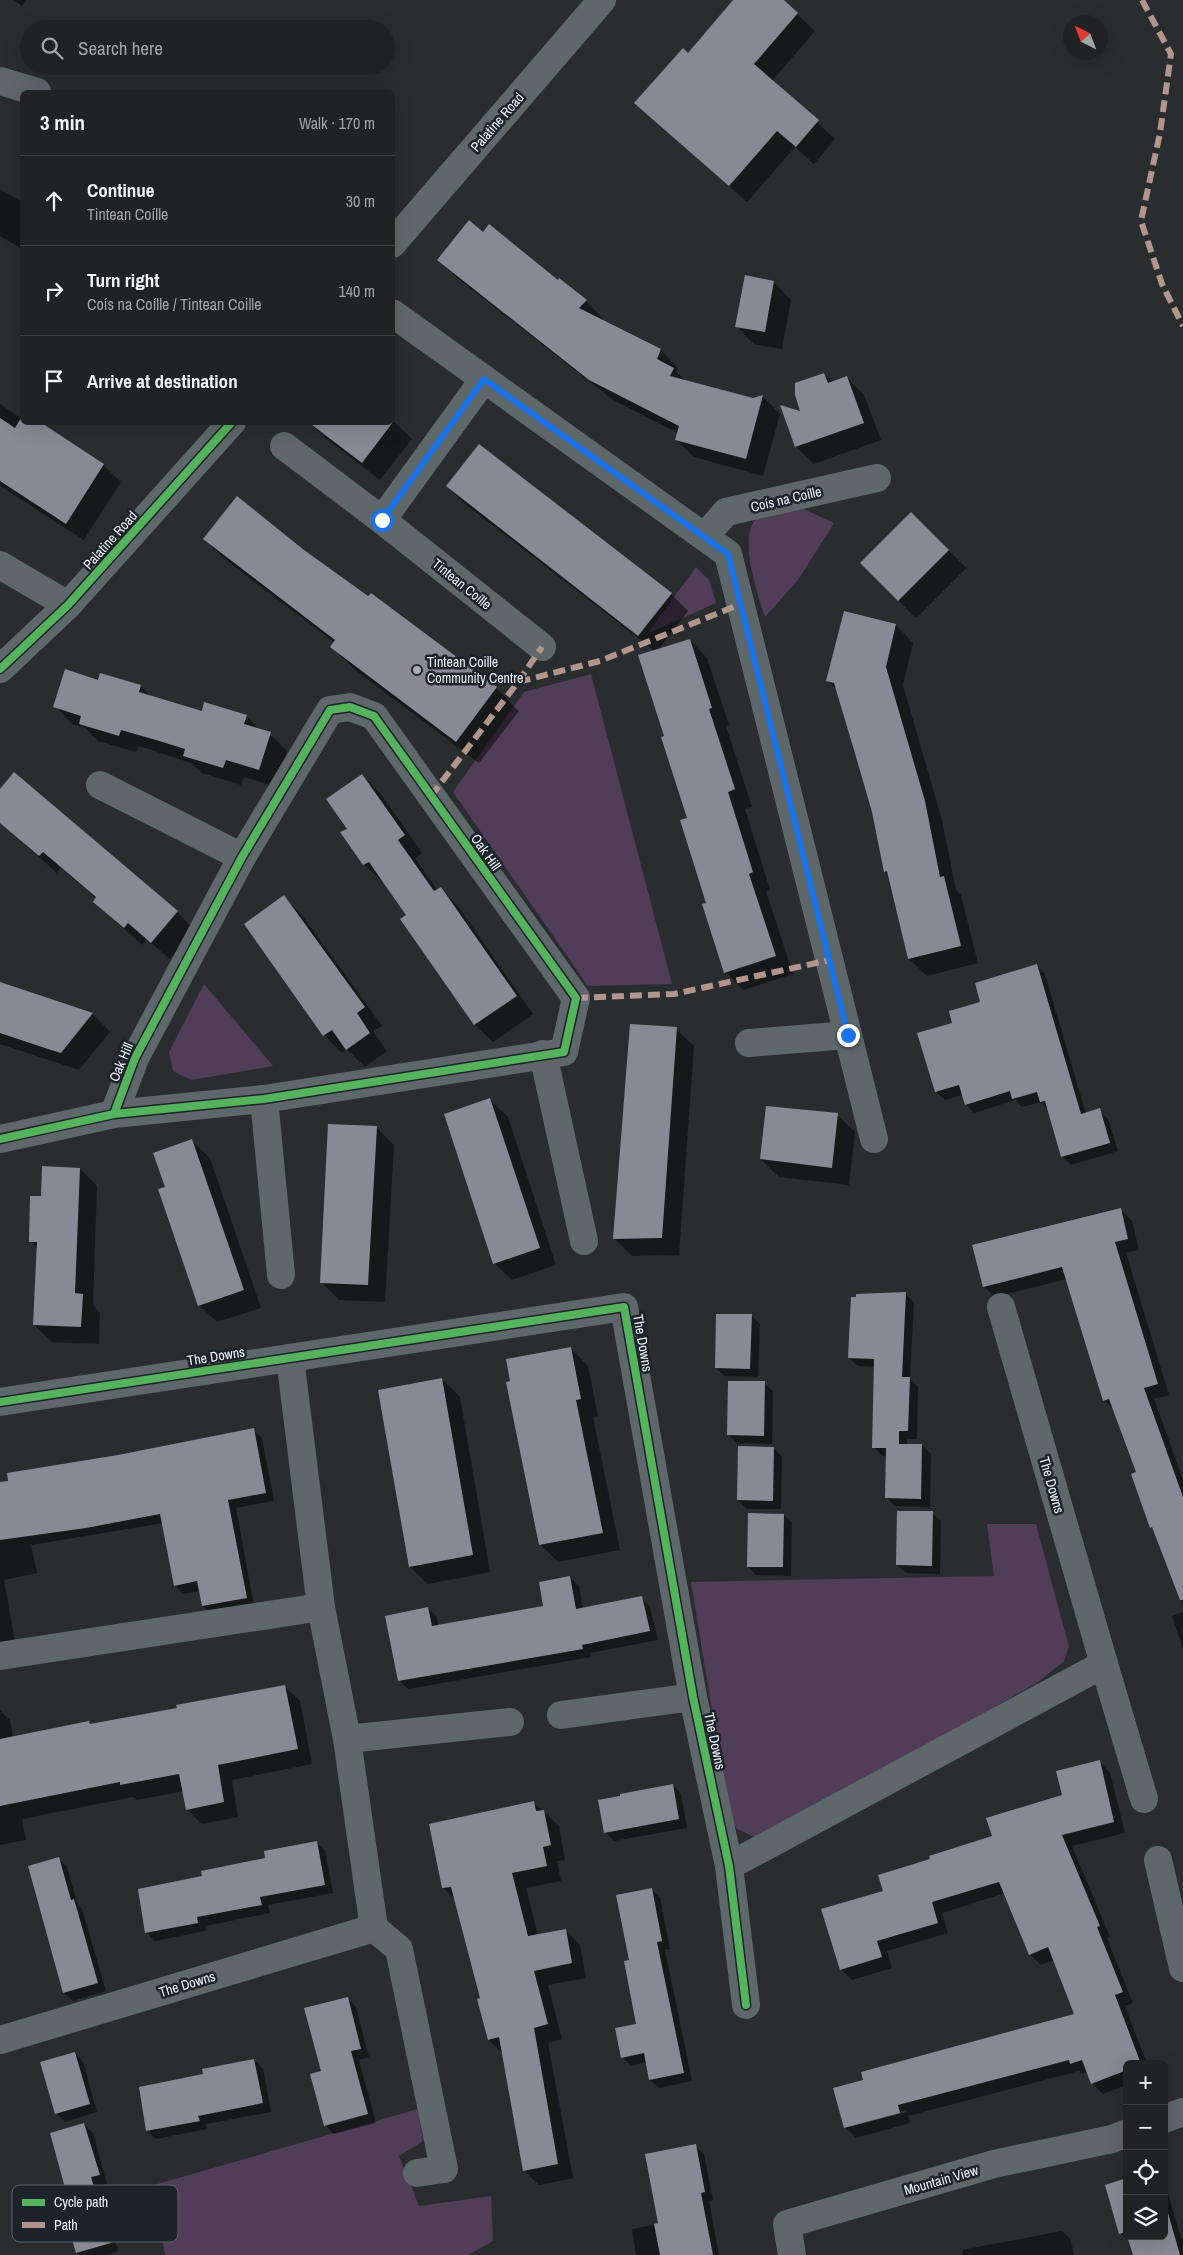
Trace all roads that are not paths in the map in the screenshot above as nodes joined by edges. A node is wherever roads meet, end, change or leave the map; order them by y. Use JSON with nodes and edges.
{"nodes":[{"id":1,"x":602,"y":0,"type":"edge"},
{"id":2,"x":0,"y":81,"type":"edge"},
{"id":3,"x":30,"y":90,"type":"edge"},
{"id":4,"x":395,"y":241,"type":"edge"},
{"id":5,"x":395,"y":315,"type":"edge"},
{"id":6,"x":484,"y":379,"type":"junction"},
{"id":7,"x":229,"y":425,"type":"edge"},
{"id":8,"x":284,"y":446,"type":"dead end"},
{"id":9,"x":877,"y":478,"type":"dead end"},
{"id":10,"x":382,"y":520,"type":"junction"},
{"id":11,"x":705,"y":536,"type":"junction"},
{"id":12,"x":0,"y":566,"type":"edge"},
{"id":13,"x":68,"y":605,"type":"junction"},
{"id":14,"x":542,"y":647,"type":"dead end"},
{"id":15,"x":0,"y":669,"type":"edge"},
{"id":16,"x":100,"y":785,"type":"dead end"},
{"id":17,"x":242,"y":857,"type":"junction"},
{"id":18,"x":848,"y":1035,"type":"junction"},
{"id":19,"x":749,"y":1043,"type":"dead end"},
{"id":20,"x":543,"y":1054,"type":"junction"},
{"id":21,"x":264,"y":1100,"type":"junction"},
{"id":22,"x":114,"y":1114,"type":"junction"},
{"id":23,"x":874,"y":1139,"type":"dead end"},
{"id":24,"x":0,"y":1140,"type":"edge"},
{"id":25,"x":584,"y":1241,"type":"dead end"},
{"id":26,"x":282,"y":1275,"type":"dead end"},
{"id":27,"x":1001,"y":1307,"type":"dead end"},
{"id":28,"x":290,"y":1358,"type":"junction"},
{"id":29,"x":0,"y":1402,"type":"edge"},
{"id":30,"x":321,"y":1607,"type":"junction"},
{"id":31,"x":0,"y":1656,"type":"edge"},
{"id":32,"x":1104,"y":1664,"type":"junction"},
{"id":33,"x":693,"y":1697,"type":"junction"},
{"id":34,"x":560,"y":1715,"type":"dead end"},
{"id":35,"x":510,"y":1722,"type":"dead end"},
{"id":36,"x":346,"y":1739,"type":"junction"},
{"id":37,"x":1144,"y":1799,"type":"dead end"},
{"id":38,"x":1158,"y":1860,"type":"dead end"},
{"id":39,"x":729,"y":1866,"type":"junction"},
{"id":40,"x":374,"y":1928,"type":"junction"},
{"id":41,"x":1183,"y":1968,"type":"edge"},
{"id":42,"x":746,"y":2005,"type":"dead end"},
{"id":43,"x":0,"y":2040,"type":"edge"},
{"id":44,"x":1183,"y":2112,"type":"edge"},
{"id":45,"x":1168,"y":2118,"type":"edge"},
{"id":46,"x":1123,"y":2135,"type":"edge"},
{"id":47,"x":417,"y":2173,"type":"dead end"},
{"id":48,"x":792,"y":2255,"type":"edge"}],
"edges":[{"from":1,"to":4,"type":"street","name":"Palatine Road"},
{"from":2,"to":3,"type":"street"},
{"from":5,"to":6,"type":"street"},
{"from":6,"to":10,"type":"street"},
{"from":6,"to":11,"type":"street"},
{"from":7,"to":13,"type":"street","name":"Palatine Road"},
{"from":8,"to":10,"type":"street","name":"Tintean Coílle"},
{"from":9,"to":11,"type":"street","name":"Coís na Coílle"},
{"from":10,"to":14,"type":"street","name":"Tintean Coílle"},
{"from":11,"to":18,"type":"street"},
{"from":12,"to":13,"type":"street"},
{"from":13,"to":15,"type":"street","name":"Palatine Road"},
{"from":16,"to":17,"type":"street"},
{"from":17,"to":20,"type":"street","name":"Oak Hill"},
{"from":17,"to":22,"type":"street","name":"Oak Hill"},
{"from":18,"to":19,"type":"street"},
{"from":18,"to":23,"type":"street"},
{"from":20,"to":21,"type":"street","name":"Oak Hill"},
{"from":20,"to":25,"type":"street"},
{"from":21,"to":22,"type":"street","name":"Oak Hill"},
{"from":21,"to":26,"type":"street"},
{"from":22,"to":24,"type":"street","name":"Oak Hill"},
{"from":27,"to":32,"type":"street","name":"The Downs"},
{"from":28,"to":29,"type":"street","name":"The Downs"},
{"from":28,"to":30,"type":"street"},
{"from":28,"to":33,"type":"street","name":"The Downs"},
{"from":30,"to":31,"type":"street"},
{"from":30,"to":36,"type":"street"},
{"from":32,"to":37,"type":"street","name":"The Downs"},
{"from":32,"to":39,"type":"street"},
{"from":33,"to":34,"type":"street","name":"The Downs"},
{"from":33,"to":39,"type":"street","name":"The Downs"},
{"from":35,"to":36,"type":"street"},
{"from":36,"to":40,"type":"street"},
{"from":38,"to":41,"type":"street"},
{"from":39,"to":42,"type":"street","name":"The Downs"},
{"from":40,"to":43,"type":"street","name":"The Downs"},
{"from":40,"to":47,"type":"street"},
{"from":44,"to":45,"type":"street"},
{"from":46,"to":48,"type":"street","name":"Mountain View"}]}
